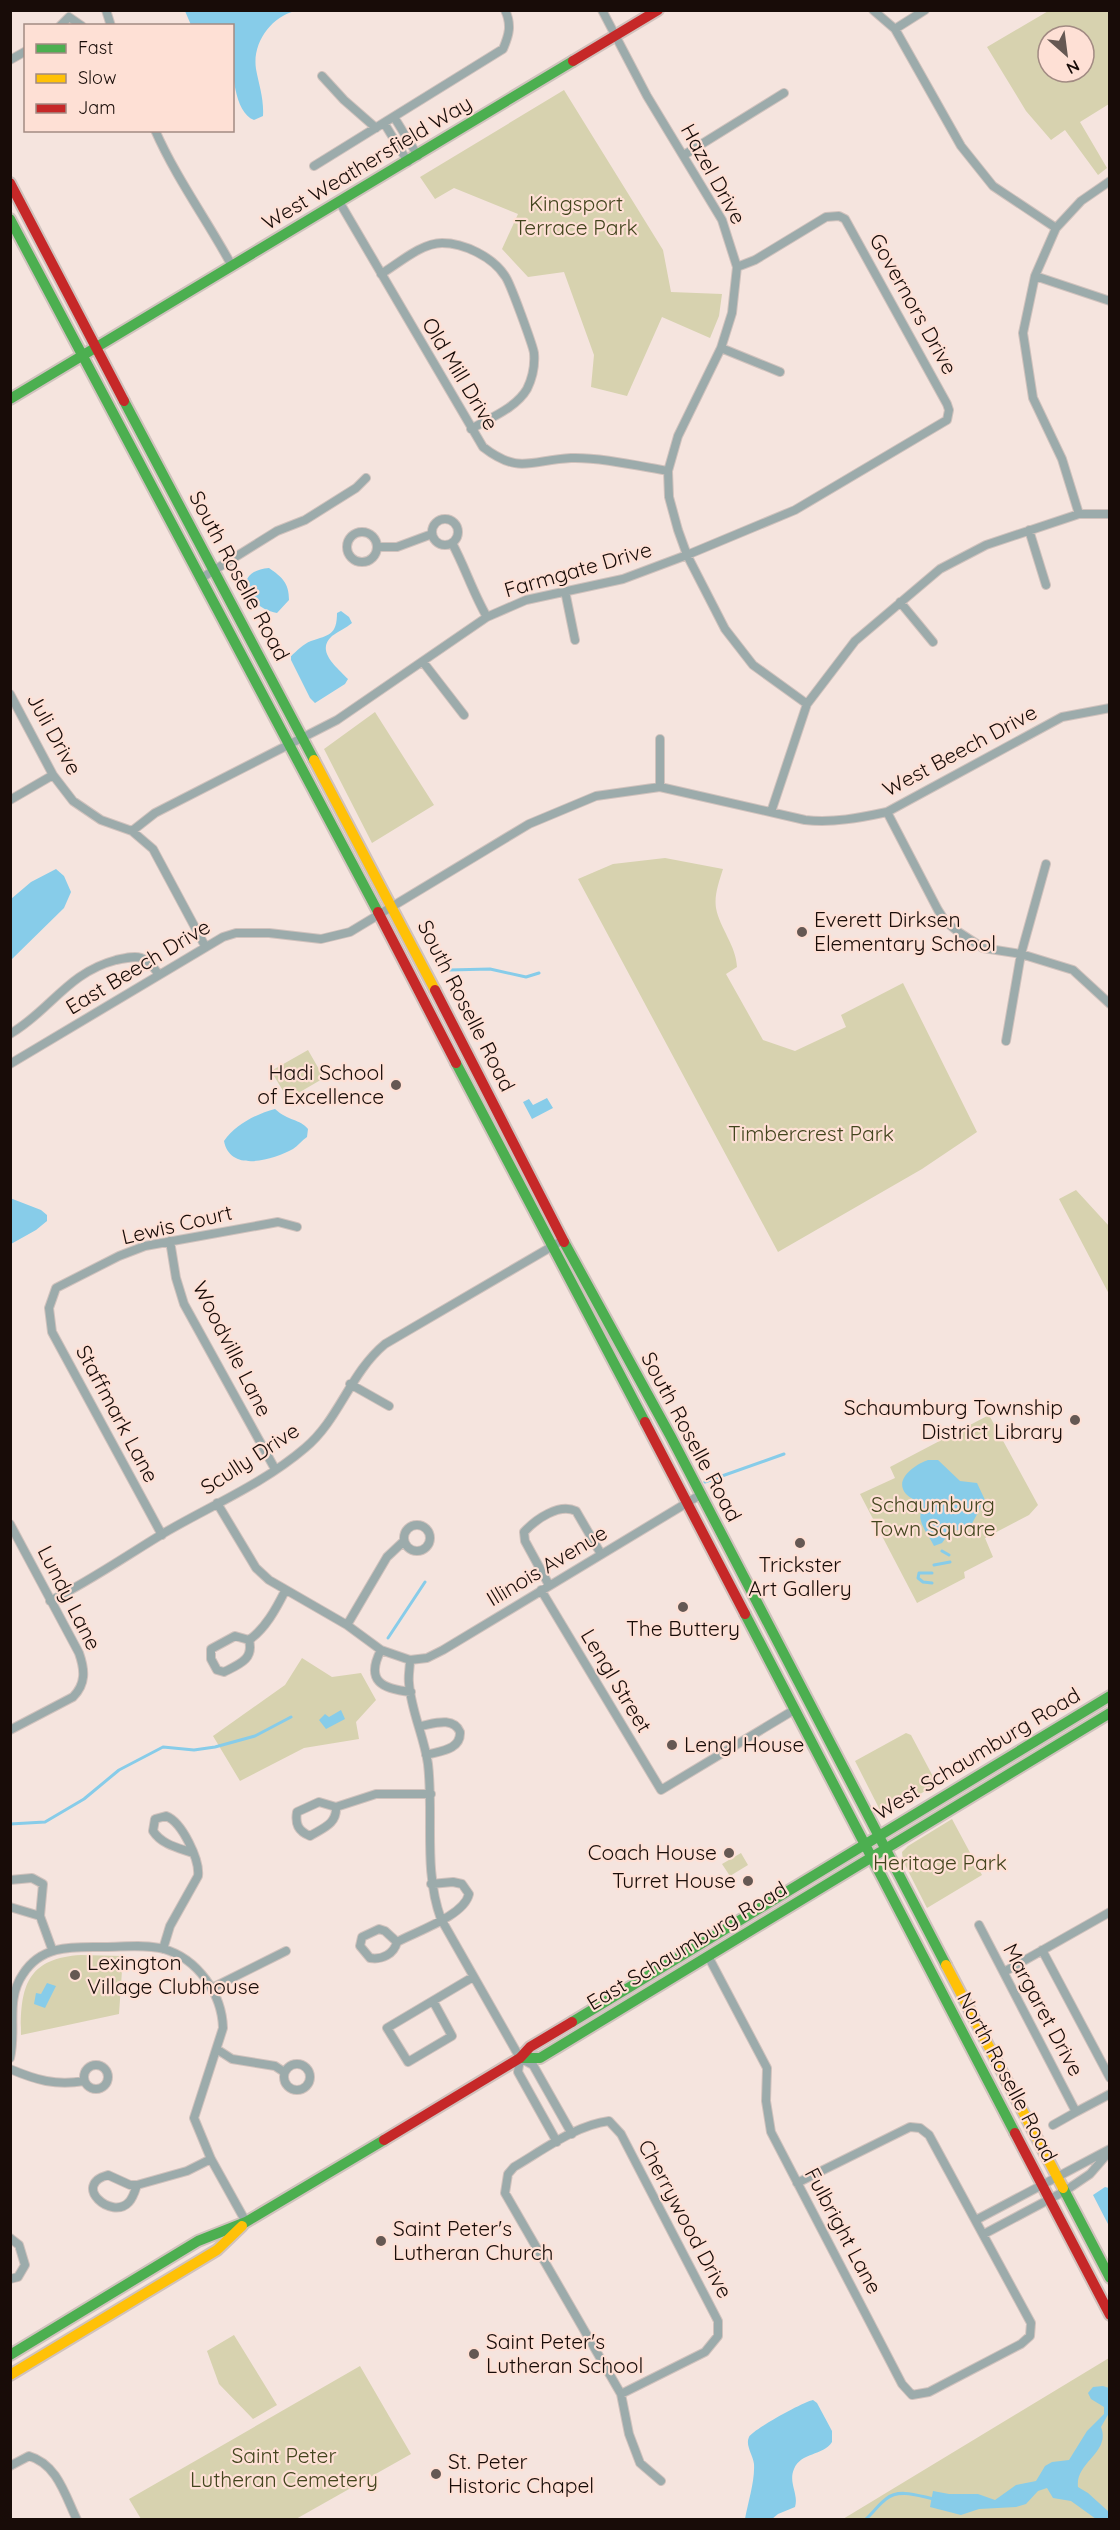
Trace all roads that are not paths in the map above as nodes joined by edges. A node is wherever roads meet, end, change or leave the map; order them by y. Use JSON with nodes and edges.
{"nodes":[{"id":1,"x":505,"y":10,"type":"edge"},
{"id":2,"x":602,"y":10,"type":"edge"},
{"id":3,"x":658,"y":10,"type":"edge"},
{"id":4,"x":873,"y":10,"type":"edge"},
{"id":5,"x":925,"y":10,"type":"edge"},
{"id":6,"x":895,"y":28,"type":"junction"},
{"id":7,"x":615,"y":36,"type":"junction"},
{"id":8,"x":24,"y":52,"type":"edge"},
{"id":9,"x":10,"y":60,"type":"edge"},
{"id":10,"x":322,"y":76,"type":"dead end"},
{"id":11,"x":784,"y":93,"type":"dead end"},
{"id":12,"x":394,"y":117,"type":"junction"},
{"id":13,"x":384,"y":123,"type":"junction"},
{"id":14,"x":376,"y":128,"type":"junction"},
{"id":15,"x":156,"y":132,"type":"edge"},
{"id":16,"x":684,"y":155,"type":"junction"},
{"id":17,"x":418,"y":156,"type":"junction"},
{"id":18,"x":408,"y":162,"type":"junction"},
{"id":19,"x":314,"y":166,"type":"dead end"},
{"id":20,"x":1110,"y":181,"type":"edge"},
{"id":21,"x":10,"y":183,"type":"edge"},
{"id":22,"x":340,"y":203,"type":"junction"},
{"id":23,"x":11,"y":220,"type":"edge"},
{"id":24,"x":1056,"y":228,"type":"junction"},
{"id":25,"x":232,"y":266,"type":"junction"},
{"id":26,"x":737,"y":267,"type":"junction"},
{"id":27,"x":381,"y":274,"type":"junction"},
{"id":28,"x":1035,"y":276,"type":"junction"},
{"id":29,"x":1110,"y":301,"type":"edge"},
{"id":30,"x":95,"y":347,"type":"junction"},
{"id":31,"x":721,"y":348,"type":"junction"},
{"id":32,"x":83,"y":354,"type":"junction"},
{"id":33,"x":780,"y":372,"type":"dead end"},
{"id":34,"x":10,"y":399,"type":"edge"},
{"id":35,"x":949,"y":415,"type":"joint"},
{"id":36,"x":471,"y":429,"type":"junction"},
{"id":37,"x":668,"y":471,"type":"junction"},
{"id":38,"x":366,"y":478,"type":"dead end"},
{"id":39,"x":1079,"y":514,"type":"junction"},
{"id":40,"x":1110,"y":514,"type":"edge"},
{"id":41,"x":1029,"y":530,"type":"junction"},
{"id":42,"x":432,"y":534,"type":"junction"},
{"id":43,"x":452,"y":543,"type":"junction"},
{"id":44,"x":377,"y":547,"type":"junction"},
{"id":45,"x":687,"y":555,"type":"junction"},
{"id":46,"x":213,"y":572,"type":"junction"},
{"id":47,"x":200,"y":579,"type":"junction"},
{"id":48,"x":1046,"y":585,"type":"dead end"},
{"id":49,"x":565,"y":591,"type":"junction"},
{"id":50,"x":900,"y":602,"type":"junction"},
{"id":51,"x":487,"y":617,"type":"junction"},
{"id":52,"x":575,"y":640,"type":"dead end"},
{"id":53,"x":933,"y":642,"type":"dead end"},
{"id":54,"x":423,"y":662,"type":"junction"},
{"id":55,"x":10,"y":694,"type":"edge"},
{"id":56,"x":807,"y":704,"type":"junction"},
{"id":57,"x":1110,"y":708,"type":"edge"},
{"id":58,"x":464,"y":715,"type":"dead end"},
{"id":59,"x":302,"y":736,"type":"junction"},
{"id":60,"x":660,"y":739,"type":"dead end"},
{"id":61,"x":290,"y":743,"type":"junction"},
{"id":62,"x":53,"y":774,"type":"junction"},
{"id":63,"x":660,"y":787,"type":"junction"},
{"id":64,"x":10,"y":800,"type":"edge"},
{"id":65,"x":771,"y":812,"type":"junction"},
{"id":66,"x":887,"y":812,"type":"junction"},
{"id":67,"x":132,"y":831,"type":"junction"},
{"id":68,"x":1046,"y":864,"type":"dead end"},
{"id":69,"x":393,"y":907,"type":"junction"},
{"id":70,"x":380,"y":914,"type":"junction"},
{"id":71,"x":205,"y":946,"type":"junction"},
{"id":72,"x":1022,"y":954,"type":"junction"},
{"id":73,"x":159,"y":975,"type":"junction"},
{"id":74,"x":1110,"y":1004,"type":"edge"},
{"id":75,"x":10,"y":1034,"type":"edge"},
{"id":76,"x":1006,"y":1041,"type":"dead end"},
{"id":77,"x":10,"y":1064,"type":"edge"},
{"id":78,"x":297,"y":1227,"type":"dead end"},
{"id":79,"x":563,"y":1240,"type":"junction"},
{"id":80,"x":170,"y":1241,"type":"junction"},
{"id":81,"x":551,"y":1247,"type":"junction"},
{"id":82,"x":49,"y":1308,"type":"joint"},
{"id":83,"x":350,"y":1384,"type":"junction"},
{"id":84,"x":389,"y":1406,"type":"dead end"},
{"id":85,"x":275,"y":1469,"type":"junction"},
{"id":86,"x":700,"y":1495,"type":"junction"},
{"id":87,"x":686,"y":1502,"type":"junction"},
{"id":88,"x":217,"y":1503,"type":"junction"},
{"id":89,"x":10,"y":1524,"type":"edge"},
{"id":90,"x":162,"y":1535,"type":"junction"},
{"id":91,"x":404,"y":1541,"type":"dead end"},
{"id":92,"x":601,"y":1554,"type":"junction"},
{"id":93,"x":545,"y":1588,"type":"junction"},
{"id":94,"x":285,"y":1591,"type":"junction"},
{"id":95,"x":50,"y":1601,"type":"junction"},
{"id":96,"x":347,"y":1624,"type":"junction"},
{"id":97,"x":249,"y":1640,"type":"junction"},
{"id":98,"x":381,"y":1650,"type":"junction"},
{"id":99,"x":410,"y":1660,"type":"junction"},
{"id":100,"x":411,"y":1692,"type":"junction"},
{"id":101,"x":1110,"y":1696,"type":"edge"},
{"id":102,"x":794,"y":1710,"type":"junction"},
{"id":103,"x":1110,"y":1713,"type":"edge"},
{"id":104,"x":420,"y":1726,"type":"junction"},
{"id":105,"x":10,"y":1730,"type":"edge"},
{"id":106,"x":426,"y":1755,"type":"junction"},
{"id":107,"x":431,"y":1794,"type":"junction"},
{"id":108,"x":336,"y":1807,"type":"junction"},
{"id":109,"x":879,"y":1836,"type":"junction"},
{"id":110,"x":864,"y":1844,"type":"junction"},
{"id":111,"x":885,"y":1848,"type":"junction"},
{"id":112,"x":193,"y":1853,"type":"junction"},
{"id":113,"x":871,"y":1857,"type":"junction"},
{"id":114,"x":10,"y":1880,"type":"edge"},
{"id":115,"x":431,"y":1884,"type":"junction"},
{"id":116,"x":10,"y":1907,"type":"edge"},
{"id":117,"x":1110,"y":1912,"type":"edge"},
{"id":118,"x":40,"y":1916,"type":"junction"},
{"id":119,"x":441,"y":1919,"type":"junction"},
{"id":120,"x":979,"y":1925,"type":"dead end"},
{"id":121,"x":397,"y":1942,"type":"junction"},
{"id":122,"x":52,"y":1949,"type":"junction"},
{"id":123,"x":163,"y":1949,"type":"junction"},
{"id":124,"x":1042,"y":1950,"type":"junction"},
{"id":125,"x":286,"y":1951,"type":"dead end"},
{"id":126,"x":708,"y":1956,"type":"junction"},
{"id":127,"x":1004,"y":1972,"type":"junction"},
{"id":128,"x":474,"y":1977,"type":"junction"},
{"id":129,"x":212,"y":1988,"type":"junction"},
{"id":130,"x":11,"y":2000,"type":"edge"},
{"id":131,"x":433,"y":2001,"type":"junction"},
{"id":132,"x":218,"y":2050,"type":"junction"},
{"id":133,"x":10,"y":2058,"type":"edge"},
{"id":134,"x":520,"y":2058,"type":"junction"},
{"id":135,"x":10,"y":2069,"type":"edge"},
{"id":136,"x":284,"y":2072,"type":"dead end"},
{"id":137,"x":1110,"y":2078,"type":"edge"},
{"id":138,"x":84,"y":2081,"type":"dead end"},
{"id":139,"x":1110,"y":2094,"type":"edge"},
{"id":140,"x":1076,"y":2112,"type":"junction"},
{"id":141,"x":1053,"y":2125,"type":"dead end"},
{"id":142,"x":572,"y":2134,"type":"junction"},
{"id":143,"x":557,"y":2142,"type":"junction"},
{"id":144,"x":1110,"y":2150,"type":"edge"},
{"id":145,"x":211,"y":2159,"type":"junction"},
{"id":146,"x":1057,"y":2177,"type":"junction"},
{"id":147,"x":797,"y":2183,"type":"junction"},
{"id":148,"x":137,"y":2185,"type":"junction"},
{"id":149,"x":1042,"y":2186,"type":"junction"},
{"id":150,"x":1065,"y":2191,"type":"junction"},
{"id":151,"x":1050,"y":2200,"type":"junction"},
{"id":152,"x":976,"y":2220,"type":"junction"},
{"id":153,"x":246,"y":2222,"type":"junction"},
{"id":154,"x":984,"y":2234,"type":"junction"},
{"id":155,"x":10,"y":2238,"type":"edge"},
{"id":156,"x":1110,"y":2278,"type":"edge"},
{"id":157,"x":10,"y":2279,"type":"edge"},
{"id":158,"x":1110,"y":2315,"type":"edge"},
{"id":159,"x":10,"y":2355,"type":"edge"},
{"id":160,"x":10,"y":2375,"type":"edge"},
{"id":161,"x":621,"y":2394,"type":"junction"},
{"id":162,"x":10,"y":2466,"type":"edge"},
{"id":163,"x":661,"y":2481,"type":"dead end"},
{"id":164,"x":77,"y":2520,"type":"edge"}],
"edges":[{"from":1,"to":12,"type":"street"},
{"from":2,"to":7,"type":"street","name":"Hazel Drive"},
{"from":3,"to":7,"type":"main road","name":"West Weathersfield Way"},
{"from":4,"to":6,"type":"street"},
{"from":5,"to":6,"type":"street"},
{"from":6,"to":24,"type":"street"},
{"from":7,"to":16,"type":"street","name":"Hazel Drive"},
{"from":7,"to":17,"type":"main road","name":"West Weathersfield Way"},
{"from":8,"to":9,"type":"street"},
{"from":10,"to":14,"type":"street"},
{"from":11,"to":16,"type":"street"},
{"from":12,"to":13,"type":"street"},
{"from":12,"to":17,"type":"street"},
{"from":13,"to":14,"type":"street"},
{"from":13,"to":18,"type":"street"},
{"from":14,"to":19,"type":"street"},
{"from":15,"to":25,"type":"street"},
{"from":16,"to":26,"type":"street","name":"Hazel Drive"},
{"from":17,"to":18,"type":"main road","name":"West Weathersfield Way"},
{"from":18,"to":22,"type":"main road","name":"West Weathersfield Way"},
{"from":20,"to":24,"type":"street"},
{"from":21,"to":30,"type":"main road","name":"South Roselle Road"},
{"from":22,"to":25,"type":"main road","name":"West Weathersfield Way"},
{"from":22,"to":27,"type":"street","name":"Old Mill Drive"},
{"from":23,"to":32,"type":"main road","name":"South Roselle Road"},
{"from":24,"to":28,"type":"street"},
{"from":25,"to":30,"type":"main road","name":"West Weathersfield Way"},
{"from":26,"to":31,"type":"street","name":"Hazel Drive"},
{"from":26,"to":35,"type":"street","name":"Governors Drive"},
{"from":27,"to":36,"type":"street","name":"Old Mill Drive"},
{"from":27,"to":36,"type":"street"},
{"from":28,"to":29,"type":"street"},
{"from":28,"to":39,"type":"street"},
{"from":30,"to":32,"type":"main road","name":"West Weathersfield Way"},
{"from":30,"to":46,"type":"main road","name":"South Roselle Road"},
{"from":31,"to":33,"type":"street"},
{"from":31,"to":37,"type":"street","name":"Hazel Drive"},
{"from":32,"to":34,"type":"main road","name":"West Weathersfield Way"},
{"from":32,"to":47,"type":"main road","name":"South Roselle Road"},
{"from":35,"to":45,"type":"street","name":"Farmgate Drive"},
{"from":36,"to":37,"type":"street","name":"Old Mill Drive"},
{"from":37,"to":45,"type":"street"},
{"from":38,"to":46,"type":"street"},
{"from":39,"to":40,"type":"street"},
{"from":39,"to":41,"type":"street"},
{"from":41,"to":48,"type":"street"},
{"from":41,"to":50,"type":"street"},
{"from":42,"to":43,"type":"street"},
{"from":42,"to":43,"type":"street"},
{"from":42,"to":44,"type":"street"},
{"from":43,"to":51,"type":"street"},
{"from":44,"to":44,"type":"street"},
{"from":45,"to":49,"type":"street","name":"Farmgate Drive"},
{"from":45,"to":56,"type":"street"},
{"from":46,"to":47,"type":"street"},
{"from":46,"to":59,"type":"main road","name":"South Roselle Road"},
{"from":47,"to":61,"type":"main road","name":"South Roselle Road"},
{"from":49,"to":51,"type":"street","name":"Farmgate Drive"},
{"from":49,"to":52,"type":"street"},
{"from":50,"to":53,"type":"street"},
{"from":50,"to":56,"type":"street"},
{"from":51,"to":54,"type":"street","name":"Farmgate Drive"},
{"from":54,"to":58,"type":"street"},
{"from":54,"to":59,"type":"street","name":"Farmgate Drive"},
{"from":55,"to":62,"type":"street","name":"Juli Drive"},
{"from":56,"to":65,"type":"street"},
{"from":57,"to":66,"type":"street","name":"West Beech Drive"},
{"from":59,"to":61,"type":"street","name":"Farmgate Drive"},
{"from":59,"to":69,"type":"main road","name":"South Roselle Road"},
{"from":60,"to":63,"type":"street"},
{"from":61,"to":67,"type":"street","name":"Farmgate Drive"},
{"from":61,"to":70,"type":"main road","name":"South Roselle Road"},
{"from":62,"to":64,"type":"street"},
{"from":62,"to":67,"type":"street","name":"Juli Drive"},
{"from":63,"to":65,"type":"street","name":"West Beech Drive"},
{"from":63,"to":69,"type":"street","name":"West Beech Drive"},
{"from":65,"to":66,"type":"street","name":"West Beech Drive"},
{"from":66,"to":72,"type":"street"},
{"from":67,"to":71,"type":"street","name":"Juli Drive"},
{"from":68,"to":72,"type":"street"},
{"from":69,"to":70,"type":"street","name":"East Beech Drive"},
{"from":69,"to":79,"type":"main road","name":"South Roselle Road"},
{"from":70,"to":71,"type":"street","name":"East Beech Drive"},
{"from":70,"to":81,"type":"main road","name":"South Roselle Road"},
{"from":71,"to":73,"type":"street","name":"East Beech Drive"},
{"from":72,"to":74,"type":"street"},
{"from":72,"to":76,"type":"street"},
{"from":73,"to":75,"type":"street"},
{"from":73,"to":77,"type":"street","name":"East Beech Drive"},
{"from":78,"to":80,"type":"street","name":"Lewis Court"},
{"from":79,"to":81,"type":"street","name":"Scully Drive"},
{"from":79,"to":86,"type":"main road","name":"South Roselle Road"},
{"from":80,"to":82,"type":"street","name":"Lewis Court"},
{"from":80,"to":85,"type":"street","name":"Woodville Lane"},
{"from":81,"to":83,"type":"street","name":"Scully Drive"},
{"from":81,"to":87,"type":"main road","name":"South Roselle Road"},
{"from":82,"to":90,"type":"street","name":"Staffmark Lane"},
{"from":83,"to":84,"type":"street"},
{"from":83,"to":85,"type":"street","name":"Scully Drive"},
{"from":85,"to":88,"type":"street","name":"Scully Drive"},
{"from":86,"to":87,"type":"street","name":"Illinois Avenue"},
{"from":86,"to":109,"type":"main road","name":"South Roselle Road"},
{"from":87,"to":92,"type":"street","name":"Illinois Avenue"},
{"from":87,"to":102,"type":"main road","name":"South Roselle Road"},
{"from":88,"to":90,"type":"street","name":"Scully Drive"},
{"from":88,"to":94,"type":"street"},
{"from":89,"to":95,"type":"street","name":"Lundy Lane"},
{"from":90,"to":95,"type":"street","name":"Scully Drive"},
{"from":91,"to":96,"type":"street"},
{"from":92,"to":93,"type":"street","name":"Illinois Avenue"},
{"from":92,"to":93,"type":"street","name":"Lengl Street"},
{"from":93,"to":99,"type":"street","name":"Illinois Avenue"},
{"from":93,"to":102,"type":"street","name":"Lengl Street"},
{"from":94,"to":96,"type":"street"},
{"from":94,"to":97,"type":"street"},
{"from":95,"to":105,"type":"street","name":"Lundy Lane"},
{"from":96,"to":98,"type":"street"},
{"from":97,"to":97,"type":"street"},
{"from":98,"to":99,"type":"street"},
{"from":98,"to":100,"type":"street"},
{"from":99,"to":100,"type":"street"},
{"from":100,"to":104,"type":"street"},
{"from":101,"to":109,"type":"main road","name":"West Schaumburg Road"},
{"from":102,"to":110,"type":"main road","name":"South Roselle Road"},
{"from":103,"to":111,"type":"main road","name":"West Schaumburg Road"},
{"from":104,"to":106,"type":"street"},
{"from":104,"to":106,"type":"street"},
{"from":106,"to":107,"type":"street"},
{"from":107,"to":108,"type":"street"},
{"from":107,"to":115,"type":"street"},
{"from":108,"to":108,"type":"street"},
{"from":109,"to":110,"type":"main road","name":"West Schaumburg Road"},
{"from":109,"to":111,"type":"main road","name":"South Roselle Road"},
{"from":110,"to":113,"type":"main road","name":"South Roselle Road"},
{"from":110,"to":134,"type":"main road","name":"East Schaumburg Road"},
{"from":111,"to":113,"type":"main road","name":"West Schaumburg Road"},
{"from":111,"to":146,"type":"main road","name":"North Roselle Road"},
{"from":112,"to":112,"type":"street"},
{"from":112,"to":123,"type":"street"},
{"from":113,"to":126,"type":"main road","name":"East Schaumburg Road"},
{"from":113,"to":149,"type":"main road","name":"North Roselle Road"},
{"from":114,"to":118,"type":"street"},
{"from":115,"to":119,"type":"street"},
{"from":115,"to":119,"type":"street"},
{"from":116,"to":118,"type":"street"},
{"from":117,"to":124,"type":"street"},
{"from":118,"to":122,"type":"street"},
{"from":119,"to":121,"type":"street"},
{"from":119,"to":128,"type":"street"},
{"from":120,"to":127,"type":"street","name":"Margaret Drive"},
{"from":121,"to":121,"type":"street"},
{"from":122,"to":123,"type":"street"},
{"from":122,"to":130,"type":"street"},
{"from":123,"to":129,"type":"street"},
{"from":124,"to":127,"type":"street"},
{"from":124,"to":137,"type":"street"},
{"from":125,"to":129,"type":"street"},
{"from":126,"to":134,"type":"main road","name":"East Schaumburg Road"},
{"from":126,"to":147,"type":"street","name":"Fulbright Lane"},
{"from":127,"to":140,"type":"street","name":"Margaret Drive"},
{"from":128,"to":131,"type":"street"},
{"from":128,"to":134,"type":"street"},
{"from":129,"to":132,"type":"street"},
{"from":130,"to":133,"type":"street"},
{"from":131,"to":131,"type":"street"},
{"from":132,"to":136,"type":"street"},
{"from":132,"to":145,"type":"street"},
{"from":134,"to":142,"type":"street"},
{"from":134,"to":143,"type":"street"},
{"from":134,"to":153,"type":"main road","name":"East Schaumburg Road"},
{"from":135,"to":138,"type":"street"},
{"from":139,"to":140,"type":"street"},
{"from":140,"to":141,"type":"street"},
{"from":142,"to":143,"type":"street"},
{"from":142,"to":161,"type":"street","name":"Cherrywood Drive"},
{"from":143,"to":161,"type":"street"},
{"from":144,"to":146,"type":"street"},
{"from":144,"to":150,"type":"street"},
{"from":145,"to":148,"type":"street"},
{"from":145,"to":153,"type":"street"},
{"from":146,"to":149,"type":"street"},
{"from":146,"to":150,"type":"main road","name":"North Roselle Road"},
{"from":147,"to":152,"type":"street"},
{"from":147,"to":154,"type":"street","name":"Fulbright Lane"},
{"from":148,"to":148,"type":"street"},
{"from":149,"to":151,"type":"main road","name":"North Roselle Road"},
{"from":149,"to":152,"type":"street"},
{"from":150,"to":151,"type":"street"},
{"from":150,"to":156,"type":"main road","name":"North Roselle Road"},
{"from":151,"to":154,"type":"street"},
{"from":151,"to":158,"type":"main road","name":"North Roselle Road"},
{"from":152,"to":154,"type":"street"},
{"from":153,"to":159,"type":"main road","name":"East Schaumburg Road"},
{"from":153,"to":160,"type":"main road","name":"East Schaumburg Road"},
{"from":155,"to":157,"type":"street"},
{"from":161,"to":163,"type":"street"},
{"from":162,"to":164,"type":"street"}]}
